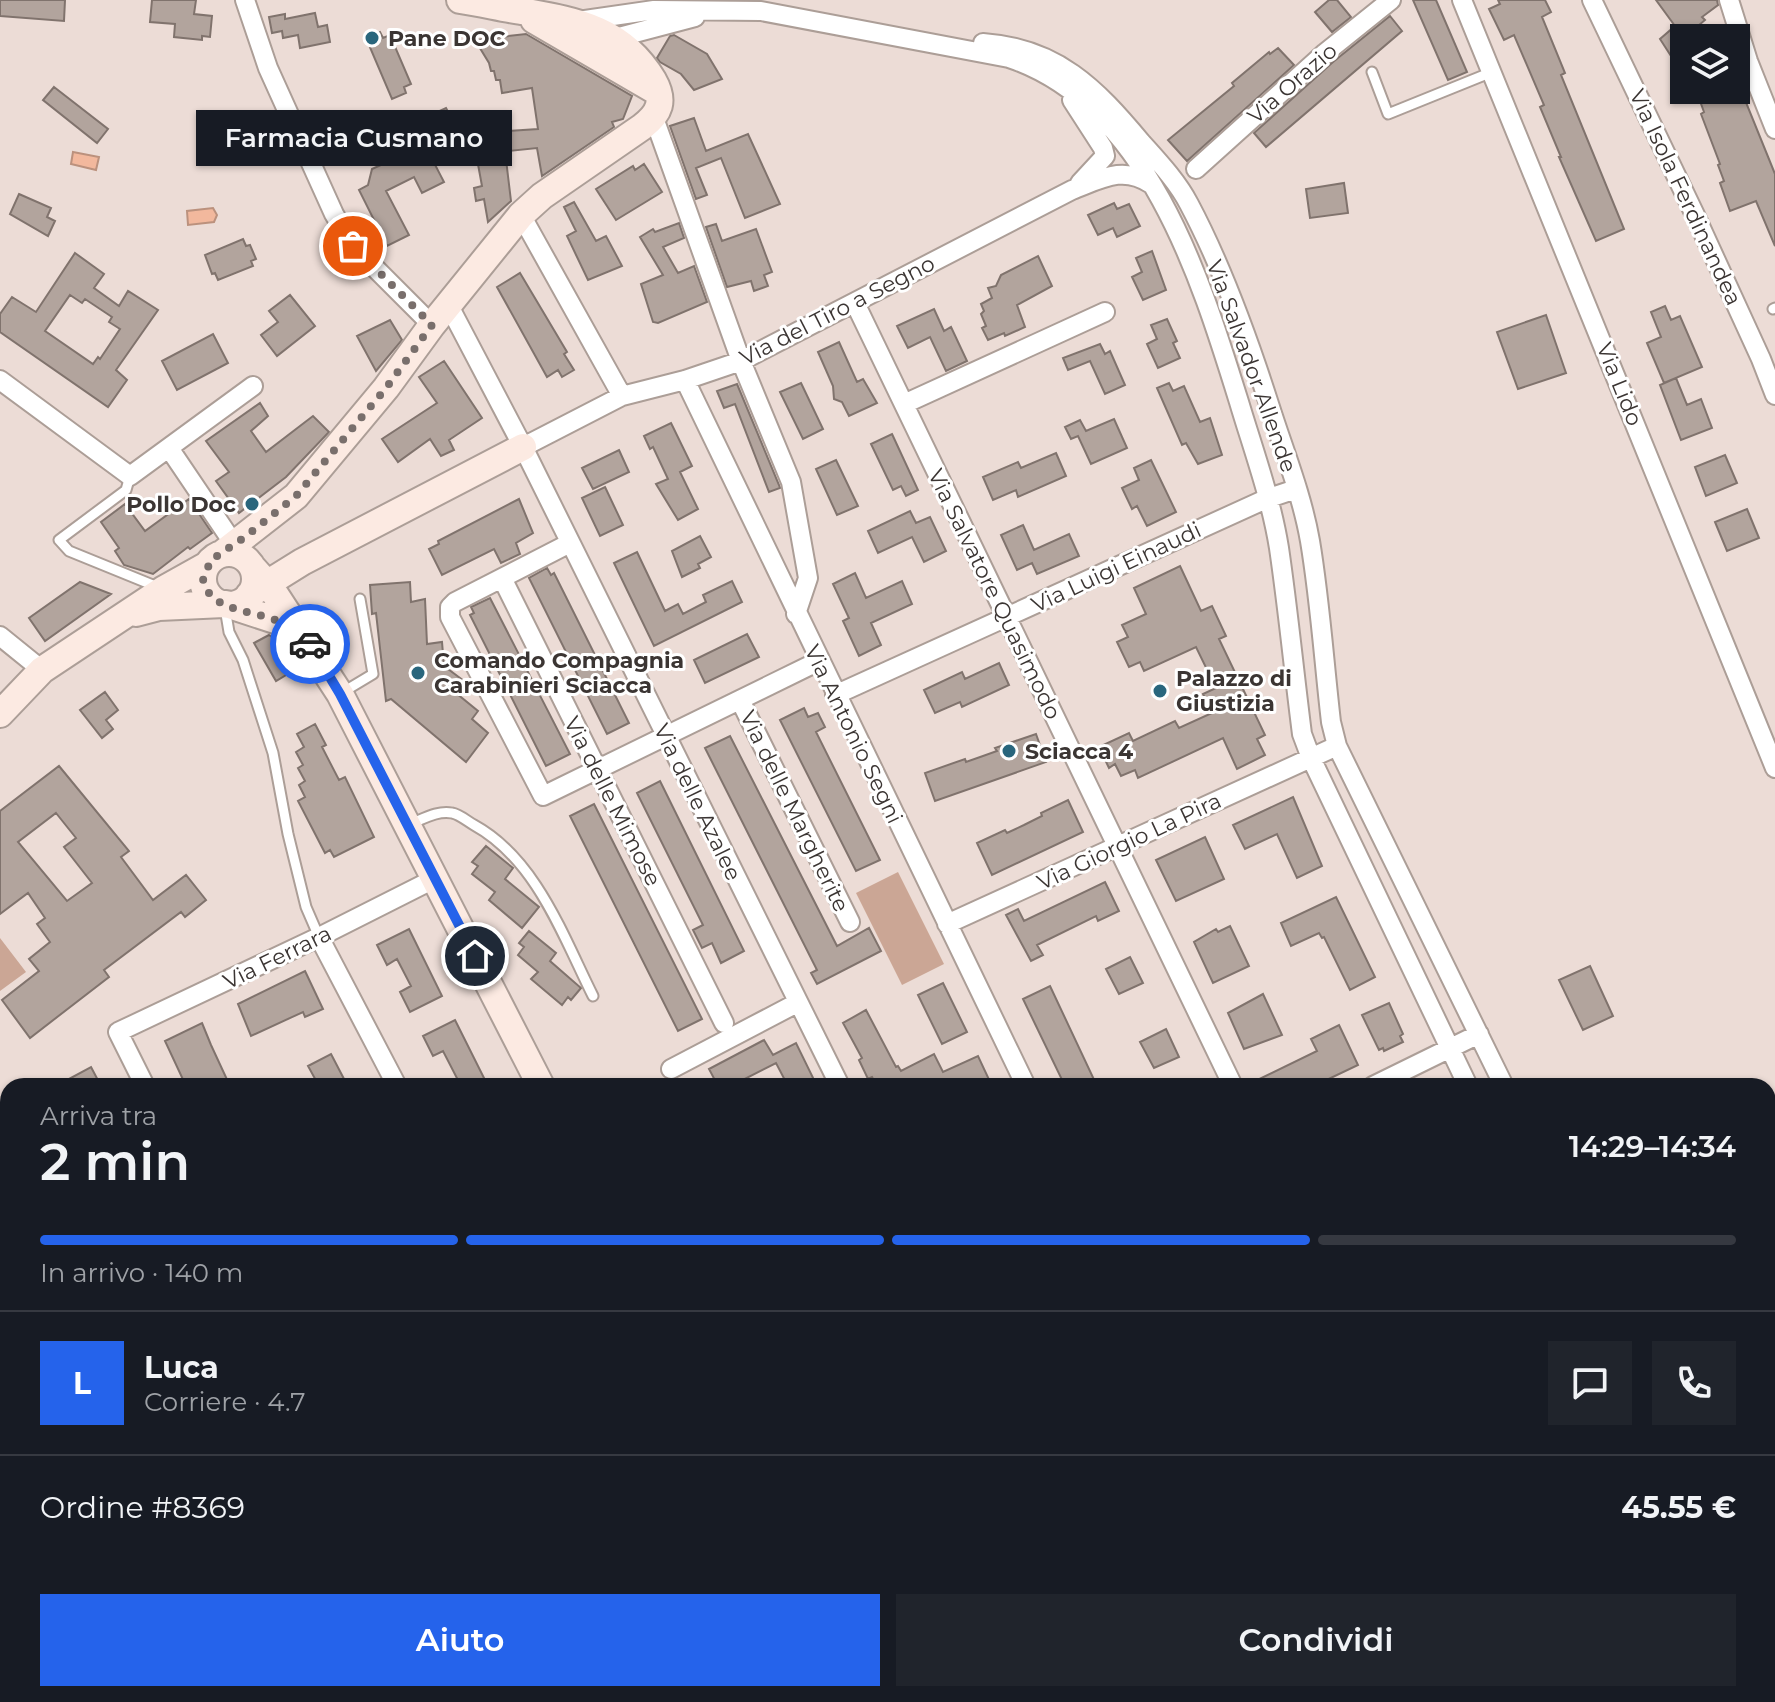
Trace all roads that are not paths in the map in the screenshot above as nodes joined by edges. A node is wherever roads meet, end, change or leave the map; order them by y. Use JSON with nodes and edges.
{"nodes":[{"id":1,"x":245,"y":0,"type":"edge"},
{"id":2,"x":460,"y":0,"type":"edge"},
{"id":3,"x":1391,"y":0,"type":"edge"},
{"id":4,"x":1462,"y":0,"type":"edge"},
{"id":5,"x":1592,"y":0,"type":"edge"},
{"id":6,"x":1729,"y":0,"type":"edge"},
{"id":7,"x":725,"y":10,"type":"junction"},
{"id":8,"x":663,"y":24,"type":"junction"},
{"id":9,"x":580,"y":34,"type":"junction"},
{"id":10,"x":614,"y":38,"type":"junction"},
{"id":11,"x":914,"y":39,"type":"junction"},
{"id":12,"x":643,"y":65,"type":"junction"},
{"id":13,"x":1372,"y":72,"type":"dead end"},
{"id":14,"x":1492,"y":72,"type":"junction"},
{"id":15,"x":1058,"y":80,"type":"junction"},
{"id":16,"x":657,"y":105,"type":"junction"},
{"id":17,"x":1775,"y":129,"type":"edge"},
{"id":18,"x":1196,"y":169,"type":"dead end"},
{"id":19,"x":1155,"y":187,"type":"junction"},
{"id":20,"x":1072,"y":190,"type":"junction"},
{"id":21,"x":516,"y":220,"type":"junction"},
{"id":22,"x":855,"y":303,"type":"junction"},
{"id":23,"x":1105,"y":312,"type":"dead end"},
{"id":24,"x":440,"y":315,"type":"junction"},
{"id":25,"x":741,"y":361,"type":"junction"},
{"id":26,"x":0,"y":380,"type":"edge"},
{"id":27,"x":685,"y":380,"type":"junction"},
{"id":28,"x":253,"y":386,"type":"dead end"},
{"id":29,"x":1775,"y":395,"type":"edge"},
{"id":30,"x":622,"y":396,"type":"junction"},
{"id":31,"x":904,"y":404,"type":"junction"},
{"id":32,"x":523,"y":447,"type":"junction"},
{"id":33,"x":169,"y":448,"type":"junction"},
{"id":34,"x":130,"y":476,"type":"junction"},
{"id":35,"x":1296,"y":489,"type":"junction"},
{"id":36,"x":1266,"y":499,"type":"junction"},
{"id":37,"x":570,"y":543,"type":"junction"},
{"id":38,"x":236,"y":577,"type":"junction"},
{"id":39,"x":502,"y":578,"type":"junction"},
{"id":40,"x":164,"y":589,"type":"junction"},
{"id":41,"x":360,"y":599,"type":"dead end"},
{"id":42,"x":796,"y":614,"type":"junction"},
{"id":43,"x":125,"y":615,"type":"junction"},
{"id":44,"x":1006,"y":617,"type":"junction"},
{"id":45,"x":0,"y":636,"type":"edge"},
{"id":46,"x":309,"y":643,"type":"junction"},
{"id":47,"x":819,"y":661,"type":"junction"},
{"id":48,"x":42,"y":670,"type":"junction"},
{"id":49,"x":340,"y":694,"type":"junction"},
{"id":50,"x":835,"y":695,"type":"junction"},
{"id":51,"x":740,"y":700,"type":"junction"},
{"id":52,"x":0,"y":714,"type":"edge"},
{"id":53,"x":666,"y":736,"type":"junction"},
{"id":54,"x":1337,"y":746,"type":"junction"},
{"id":55,"x":1311,"y":758,"type":"junction"},
{"id":56,"x":1775,"y":768,"type":"edge"},
{"id":57,"x":598,"y":769,"type":"junction"},
{"id":58,"x":407,"y":826,"type":"junction"},
{"id":59,"x":1117,"y":846,"type":"junction"},
{"id":60,"x":436,"y":878,"type":"junction"},
{"id":61,"x":850,"y":922,"type":"dead end"},
{"id":62,"x":947,"y":924,"type":"junction"},
{"id":63,"x":319,"y":937,"type":"junction"},
{"id":64,"x":593,"y":996,"type":"dead end"},
{"id":65,"x":797,"y":1003,"type":"junction"},
{"id":66,"x":724,"y":1023,"type":"dead end"},
{"id":67,"x":1479,"y":1034,"type":"junction"},
{"id":68,"x":1450,"y":1048,"type":"junction"},
{"id":69,"x":671,"y":1069,"type":"dead end"},
{"id":70,"x":141,"y":1078,"type":"edge"},
{"id":71,"x":393,"y":1078,"type":"edge"},
{"id":72,"x":537,"y":1078,"type":"edge"},
{"id":73,"x":836,"y":1078,"type":"edge"},
{"id":74,"x":1022,"y":1078,"type":"edge"},
{"id":75,"x":1229,"y":1078,"type":"edge"},
{"id":76,"x":1389,"y":1078,"type":"edge"},
{"id":77,"x":1464,"y":1078,"type":"edge"},
{"id":78,"x":1500,"y":1078,"type":"edge"}],
"edges":[{"from":1,"to":24,"type":"street","name":"Via delle Azalee"},
{"from":2,"to":9,"type":"street"},
{"from":3,"to":18,"type":"street","name":"Via Orazio"},
{"from":4,"to":14,"type":"street","name":"Via Lido"},
{"from":5,"to":29,"type":"street","name":"Via Isola Ferdinandea"},
{"from":6,"to":17,"type":"street"},
{"from":7,"to":8,"type":"street","name":"Via Salvador Allende"},
{"from":7,"to":9,"type":"street","name":"Via Salvador Allende"},
{"from":7,"to":11,"type":"street","name":"Via Salvador Allende"},
{"from":8,"to":10,"type":"street","name":"Via Salvador Allende"},
{"from":8,"to":12,"type":"street"},
{"from":9,"to":10,"type":"street"},
{"from":9,"to":16,"type":"street"},
{"from":10,"to":12,"type":"street"},
{"from":11,"to":15,"type":"street","name":"Via Salvador Allende"},
{"from":11,"to":35,"type":"street","name":"Via Salvador Allende"},
{"from":12,"to":16,"type":"street"},
{"from":13,"to":14,"type":"lane"},
{"from":14,"to":56,"type":"street","name":"Via Lido"},
{"from":15,"to":19,"type":"street","name":"Via Salvador Allende"},
{"from":15,"to":20,"type":"street"},
{"from":16,"to":21,"type":"street"},
{"from":16,"to":25,"type":"street"},
{"from":19,"to":20,"type":"street","name":"Via del Tiro a Segno"},
{"from":19,"to":36,"type":"street","name":"Via Salvador Allende"},
{"from":20,"to":22,"type":"street","name":"Via del Tiro a Segno"},
{"from":21,"to":24,"type":"street"},
{"from":21,"to":30,"type":"street"},
{"from":22,"to":25,"type":"street","name":"Via del Tiro a Segno"},
{"from":22,"to":31,"type":"street","name":"Via Salvatore Quasimodo"},
{"from":23,"to":31,"type":"street"},
{"from":24,"to":32,"type":"street","name":"Via delle Azalee"},
{"from":24,"to":38,"type":"street"},
{"from":25,"to":27,"type":"street","name":"Via del Tiro a Segno"},
{"from":25,"to":42,"type":"street"},
{"from":26,"to":34,"type":"street"},
{"from":27,"to":30,"type":"street","name":"Via del Tiro a Segno"},
{"from":27,"to":42,"type":"street","name":"Via Antonio Segni"},
{"from":28,"to":33,"type":"street"},
{"from":30,"to":32,"type":"street","name":"Via del Tiro a Segno"},
{"from":31,"to":44,"type":"street","name":"Via Salvatore Quasimodo"},
{"from":32,"to":37,"type":"street","name":"Via delle Azalee"},
{"from":32,"to":38,"type":"street","name":"Via del Tiro a Segno"},
{"from":33,"to":34,"type":"street"},
{"from":33,"to":38,"type":"street"},
{"from":34,"to":40,"type":"lane"},
{"from":35,"to":36,"type":"street","name":"Via Salvador Allende"},
{"from":35,"to":54,"type":"street","name":"Via Salvador Allende"},
{"from":36,"to":44,"type":"street","name":"Via Luigi Einaudi"},
{"from":36,"to":55,"type":"street","name":"Via Salvador Allende"},
{"from":37,"to":39,"type":"street"},
{"from":37,"to":53,"type":"street","name":"Via delle Azalee"},
{"from":38,"to":40,"type":"street"},
{"from":38,"to":43,"type":"street"},
{"from":38,"to":46,"type":"street"},
{"from":38,"to":46,"type":"street"},
{"from":38,"to":63,"type":"lane"},
{"from":39,"to":57,"type":"street","name":"Via delle Mimose"},
{"from":39,"to":57,"type":"street"},
{"from":40,"to":43,"type":"street"},
{"from":41,"to":49,"type":"lane"},
{"from":42,"to":47,"type":"street","name":"Via Antonio Segni"},
{"from":43,"to":48,"type":"street"},
{"from":44,"to":50,"type":"street","name":"Via Luigi Einaudi"},
{"from":44,"to":59,"type":"street","name":"Via Salvatore Quasimodo"},
{"from":45,"to":48,"type":"street"},
{"from":46,"to":49,"type":"street"},
{"from":47,"to":50,"type":"street","name":"Via Antonio Segni"},
{"from":47,"to":51,"type":"street"},
{"from":48,"to":52,"type":"street"},
{"from":49,"to":58,"type":"street"},
{"from":50,"to":62,"type":"street","name":"Via Antonio Segni"},
{"from":51,"to":53,"type":"street"},
{"from":51,"to":61,"type":"street","name":"Via delle Margherite"},
{"from":53,"to":57,"type":"street"},
{"from":53,"to":65,"type":"street","name":"Via delle Azalee"},
{"from":54,"to":55,"type":"street"},
{"from":54,"to":67,"type":"street","name":"Via Salvador Allende"},
{"from":55,"to":59,"type":"street","name":"Via Giorgio La Pira"},
{"from":55,"to":68,"type":"street","name":"Via Salvador Allende"},
{"from":57,"to":66,"type":"street","name":"Via delle Mimose"},
{"from":58,"to":60,"type":"street"},
{"from":58,"to":64,"type":"lane"},
{"from":59,"to":62,"type":"street","name":"Via Giorgio La Pira"},
{"from":59,"to":75,"type":"street","name":"Via Salvatore Quasimodo"},
{"from":60,"to":63,"type":"street","name":"Via Ferrara"},
{"from":60,"to":72,"type":"street"},
{"from":62,"to":74,"type":"street","name":"Via Antonio Segni"},
{"from":63,"to":70,"type":"street","name":"Via Ferrara"},
{"from":63,"to":71,"type":"street"},
{"from":65,"to":69,"type":"street"},
{"from":65,"to":73,"type":"street","name":"Via delle Azalee"},
{"from":67,"to":68,"type":"street"},
{"from":67,"to":78,"type":"street","name":"Via Salvador Allende"},
{"from":68,"to":76,"type":"street"},
{"from":68,"to":77,"type":"street","name":"Via Salvador Allende"}]}
